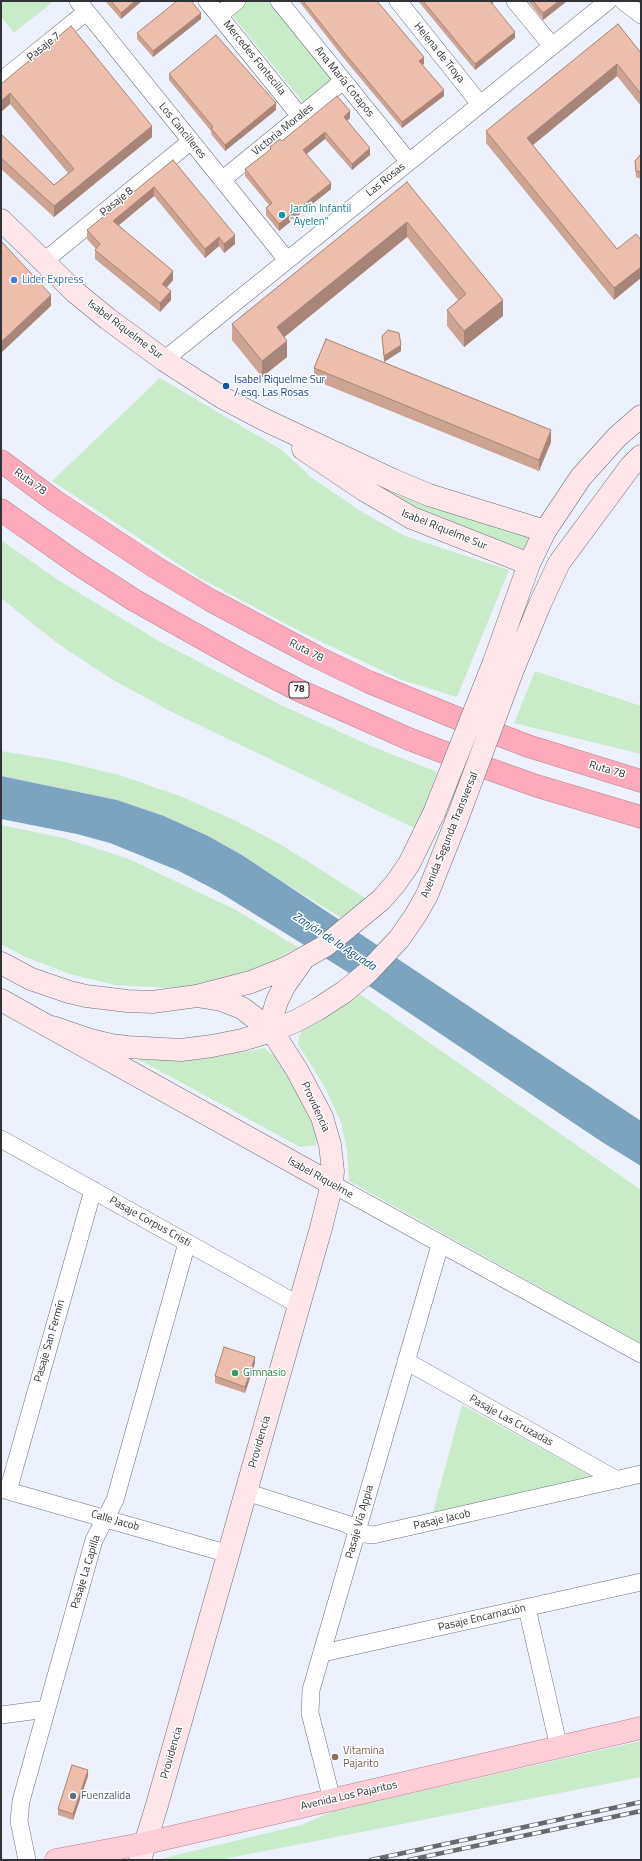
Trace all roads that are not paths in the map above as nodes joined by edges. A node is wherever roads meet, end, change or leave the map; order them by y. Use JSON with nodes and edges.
{"nodes":[{"id":1,"x":208,"y":1,"type":"edge"},
{"id":2,"x":237,"y":1,"type":"edge"},
{"id":3,"x":279,"y":1,"type":"edge"},
{"id":4,"x":398,"y":1,"type":"edge"},
{"id":5,"x":515,"y":1,"type":"edge"},
{"id":6,"x":608,"y":1,"type":"edge"},
{"id":7,"x":623,"y":1,"type":"edge"},
{"id":8,"x":82,"y":6,"type":"edge"},
{"id":9,"x":219,"y":15,"type":"junction"},
{"id":10,"x":641,"y":15,"type":"edge"},
{"id":11,"x":552,"y":46,"type":"junction"},
{"id":12,"x":1,"y":81,"type":"edge"},
{"id":13,"x":343,"y":81,"type":"junction"},
{"id":14,"x":480,"y":104,"type":"junction"},
{"id":15,"x":300,"y":116,"type":"junction"},
{"id":16,"x":191,"y":142,"type":"junction"},
{"id":17,"x":409,"y":162,"type":"junction"},
{"id":18,"x":222,"y":180,"type":"junction"},
{"id":19,"x":1,"y":220,"type":"edge"},
{"id":20,"x":287,"y":260,"type":"junction"},
{"id":21,"x":43,"y":262,"type":"junction"},
{"id":22,"x":164,"y":360,"type":"junction"},
{"id":23,"x":641,"y":416,"type":"edge"},
{"id":24,"x":265,"y":420,"type":"junction"},
{"id":25,"x":641,"y":456,"type":"edge"},
{"id":26,"x":1,"y":461,"type":"edge"},
{"id":27,"x":1,"y":510,"type":"edge"},
{"id":28,"x":545,"y":531,"type":"junction"},
{"id":29,"x":570,"y":546,"type":"junction"},
{"id":30,"x":529,"y":564,"type":"junction"},
{"id":31,"x":504,"y":665,"type":"junction"},
{"id":32,"x":641,"y":780,"type":"edge"},
{"id":33,"x":641,"y":816,"type":"edge"},
{"id":34,"x":306,"y":958,"type":"junction"},
{"id":35,"x":1,"y":963,"type":"edge"},
{"id":36,"x":197,"y":996,"type":"junction"},
{"id":37,"x":1,"y":1000,"type":"edge"},
{"id":38,"x":52,"y":1027,"type":"junction"},
{"id":39,"x":272,"y":1031,"type":"junction"},
{"id":40,"x":1,"y":1139,"type":"edge"},
{"id":41,"x":332,"y":1184,"type":"junction"},
{"id":42,"x":93,"y":1190,"type":"junction"},
{"id":43,"x":187,"y":1242,"type":"junction"},
{"id":44,"x":440,"y":1245,"type":"junction"},
{"id":45,"x":299,"y":1305,"type":"junction"},
{"id":46,"x":641,"y":1354,"type":"edge"},
{"id":47,"x":406,"y":1361,"type":"junction"},
{"id":48,"x":641,"y":1474,"type":"edge"},
{"id":49,"x":617,"y":1480,"type":"junction"},
{"id":50,"x":5,"y":1490,"type":"edge"},
{"id":51,"x":246,"y":1492,"type":"junction"},
{"id":52,"x":105,"y":1518,"type":"junction"},
{"id":53,"x":358,"y":1530,"type":"junction"},
{"id":54,"x":229,"y":1554,"type":"junction"},
{"id":55,"x":641,"y":1582,"type":"edge"},
{"id":56,"x":527,"y":1608,"type":"junction"},
{"id":57,"x":322,"y":1653,"type":"junction"},
{"id":58,"x":47,"y":1709,"type":"junction"},
{"id":59,"x":1,"y":1715,"type":"edge"},
{"id":60,"x":641,"y":1728,"type":"edge"},
{"id":61,"x":559,"y":1748,"type":"junction"},
{"id":62,"x":332,"y":1800,"type":"junction"},
{"id":63,"x":144,"y":1854,"type":"edge"},
{"id":64,"x":27,"y":1860,"type":"edge"},
{"id":65,"x":56,"y":1860,"type":"edge"}],
"edges":[{"from":1,"to":9,"type":"street","name":"Mercedes Fontecilla"},
{"from":2,"to":9,"type":"street"},
{"from":3,"to":13,"type":"street","name":"Ana María Cotapos"},
{"from":4,"to":14,"type":"street","name":"Helena de Troya"},
{"from":5,"to":11,"type":"street"},
{"from":6,"to":11,"type":"street","name":"Las Rosas"},
{"from":7,"to":10,"type":"street"},
{"from":8,"to":12,"type":"street","name":"Pasaje 7"},
{"from":8,"to":16,"type":"street","name":"Los Cancilleres"},
{"from":9,"to":15,"type":"street","name":"Mercedes Fontecilla"},
{"from":11,"to":14,"type":"street","name":"Las Rosas"},
{"from":13,"to":15,"type":"street","name":"Victoria Morales"},
{"from":13,"to":17,"type":"street","name":"Ana María Cotapos"},
{"from":14,"to":17,"type":"street","name":"Las Rosas"},
{"from":15,"to":18,"type":"street","name":"Victoria Morales"},
{"from":16,"to":18,"type":"street","name":"Los Cancilleres"},
{"from":16,"to":21,"type":"street","name":"Pasaje 8"},
{"from":17,"to":20,"type":"street","name":"Las Rosas"},
{"from":18,"to":20,"type":"street","name":"Los Cancilleres"},
{"from":19,"to":21,"type":"main road","name":"Isabel Riquelme Sur"},
{"from":20,"to":22,"type":"street","name":"Las Rosas"},
{"from":21,"to":22,"type":"main road","name":"Isabel Riquelme Sur"},
{"from":22,"to":24,"type":"main road","name":"Isabel Riquelme Sur"},
{"from":23,"to":28,"type":"main road","name":"Avenida Segunda Transversal"},
{"from":24,"to":28,"type":"main road","name":"Isabel Riquelme Sur"},
{"from":24,"to":30,"type":"main road","name":"Isabel Riquelme Sur"},
{"from":25,"to":29,"type":"main road","name":"Avenida Segunda Transversal"},
{"from":26,"to":32,"type":"highway","name":"Ruta 78"},
{"from":27,"to":33,"type":"highway","number":"78"},
{"from":28,"to":30,"type":"main road","name":"Avenida Segunda Transversal"},
{"from":29,"to":30,"type":"main road"},
{"from":29,"to":31,"type":"main road","name":"Avenida Segunda Transversal"},
{"from":30,"to":31,"type":"main road","name":"Avenida Segunda Transversal"},
{"from":31,"to":34,"type":"main road","name":"Avenida Segunda Transversal","bridge":true},
{"from":31,"to":39,"type":"main road","name":"Avenida Segunda Transversal","bridge":true},
{"from":34,"to":36,"type":"main road","name":"Avenida Segunda Transversal"},
{"from":34,"to":39,"type":"main road"},
{"from":35,"to":36,"type":"main road","name":"Avenida Segunda Transversal"},
{"from":36,"to":39,"type":"main road","name":"Providencia"},
{"from":37,"to":38,"type":"main road","name":"Isabel Riquelme"},
{"from":38,"to":39,"type":"main road","name":"Avenida Segunda Transversal"},
{"from":38,"to":41,"type":"main road","name":"Isabel Riquelme"},
{"from":39,"to":41,"type":"main road","name":"Providencia"},
{"from":40,"to":42,"type":"street","name":"Pasaje Corpus Cristi"},
{"from":41,"to":44,"type":"street","name":"Isabel Riquelme"},
{"from":41,"to":45,"type":"main road","name":"Providencia"},
{"from":42,"to":43,"type":"street","name":"Pasaje Corpus Cristi"},
{"from":42,"to":50,"type":"street","name":"Pasaje San Fermín"},
{"from":43,"to":45,"type":"street","name":"Pasaje Corpus Cristi"},
{"from":43,"to":52,"type":"street","name":"Pasaje La Capilla"},
{"from":44,"to":46,"type":"street","name":"Isabel Riquelme"},
{"from":44,"to":47,"type":"street","name":"Pasaje Vía Appia"},
{"from":45,"to":51,"type":"main road","name":"Providencia"},
{"from":47,"to":49,"type":"street","name":"Pasaje Las Cruzadas"},
{"from":47,"to":53,"type":"street","name":"Pasaje Vía Appia"},
{"from":48,"to":49,"type":"street","name":"Pasaje Jacob"},
{"from":49,"to":53,"type":"street","name":"Pasaje Jacob"},
{"from":50,"to":52,"type":"street","name":"Calle Jacob"},
{"from":51,"to":53,"type":"street","name":"Pasaje Jacob"},
{"from":51,"to":54,"type":"main road","name":"Providencia"},
{"from":52,"to":54,"type":"street","name":"Calle Jacob"},
{"from":52,"to":58,"type":"street","name":"Pasaje La Capilla"},
{"from":53,"to":57,"type":"street","name":"Pasaje Vía Appia"},
{"from":54,"to":63,"type":"main road","name":"Providencia"},
{"from":55,"to":56,"type":"street","name":"Pasaje Encarnación"},
{"from":56,"to":57,"type":"street","name":"Pasaje Encarnación"},
{"from":56,"to":61,"type":"street"},
{"from":57,"to":62,"type":"street","name":"Pasaje Vía Appia"},
{"from":58,"to":59,"type":"street"},
{"from":58,"to":64,"type":"street","name":"Pasaje La Capilla"},
{"from":60,"to":61,"type":"main road","name":"Avenida Los Pajaritos"},
{"from":61,"to":62,"type":"main road","name":"Avenida Los Pajaritos"},
{"from":62,"to":63,"type":"main road","name":"Avenida Los Pajaritos"},
{"from":63,"to":65,"type":"main road","name":"Avenida Los Pajaritos"}]}
